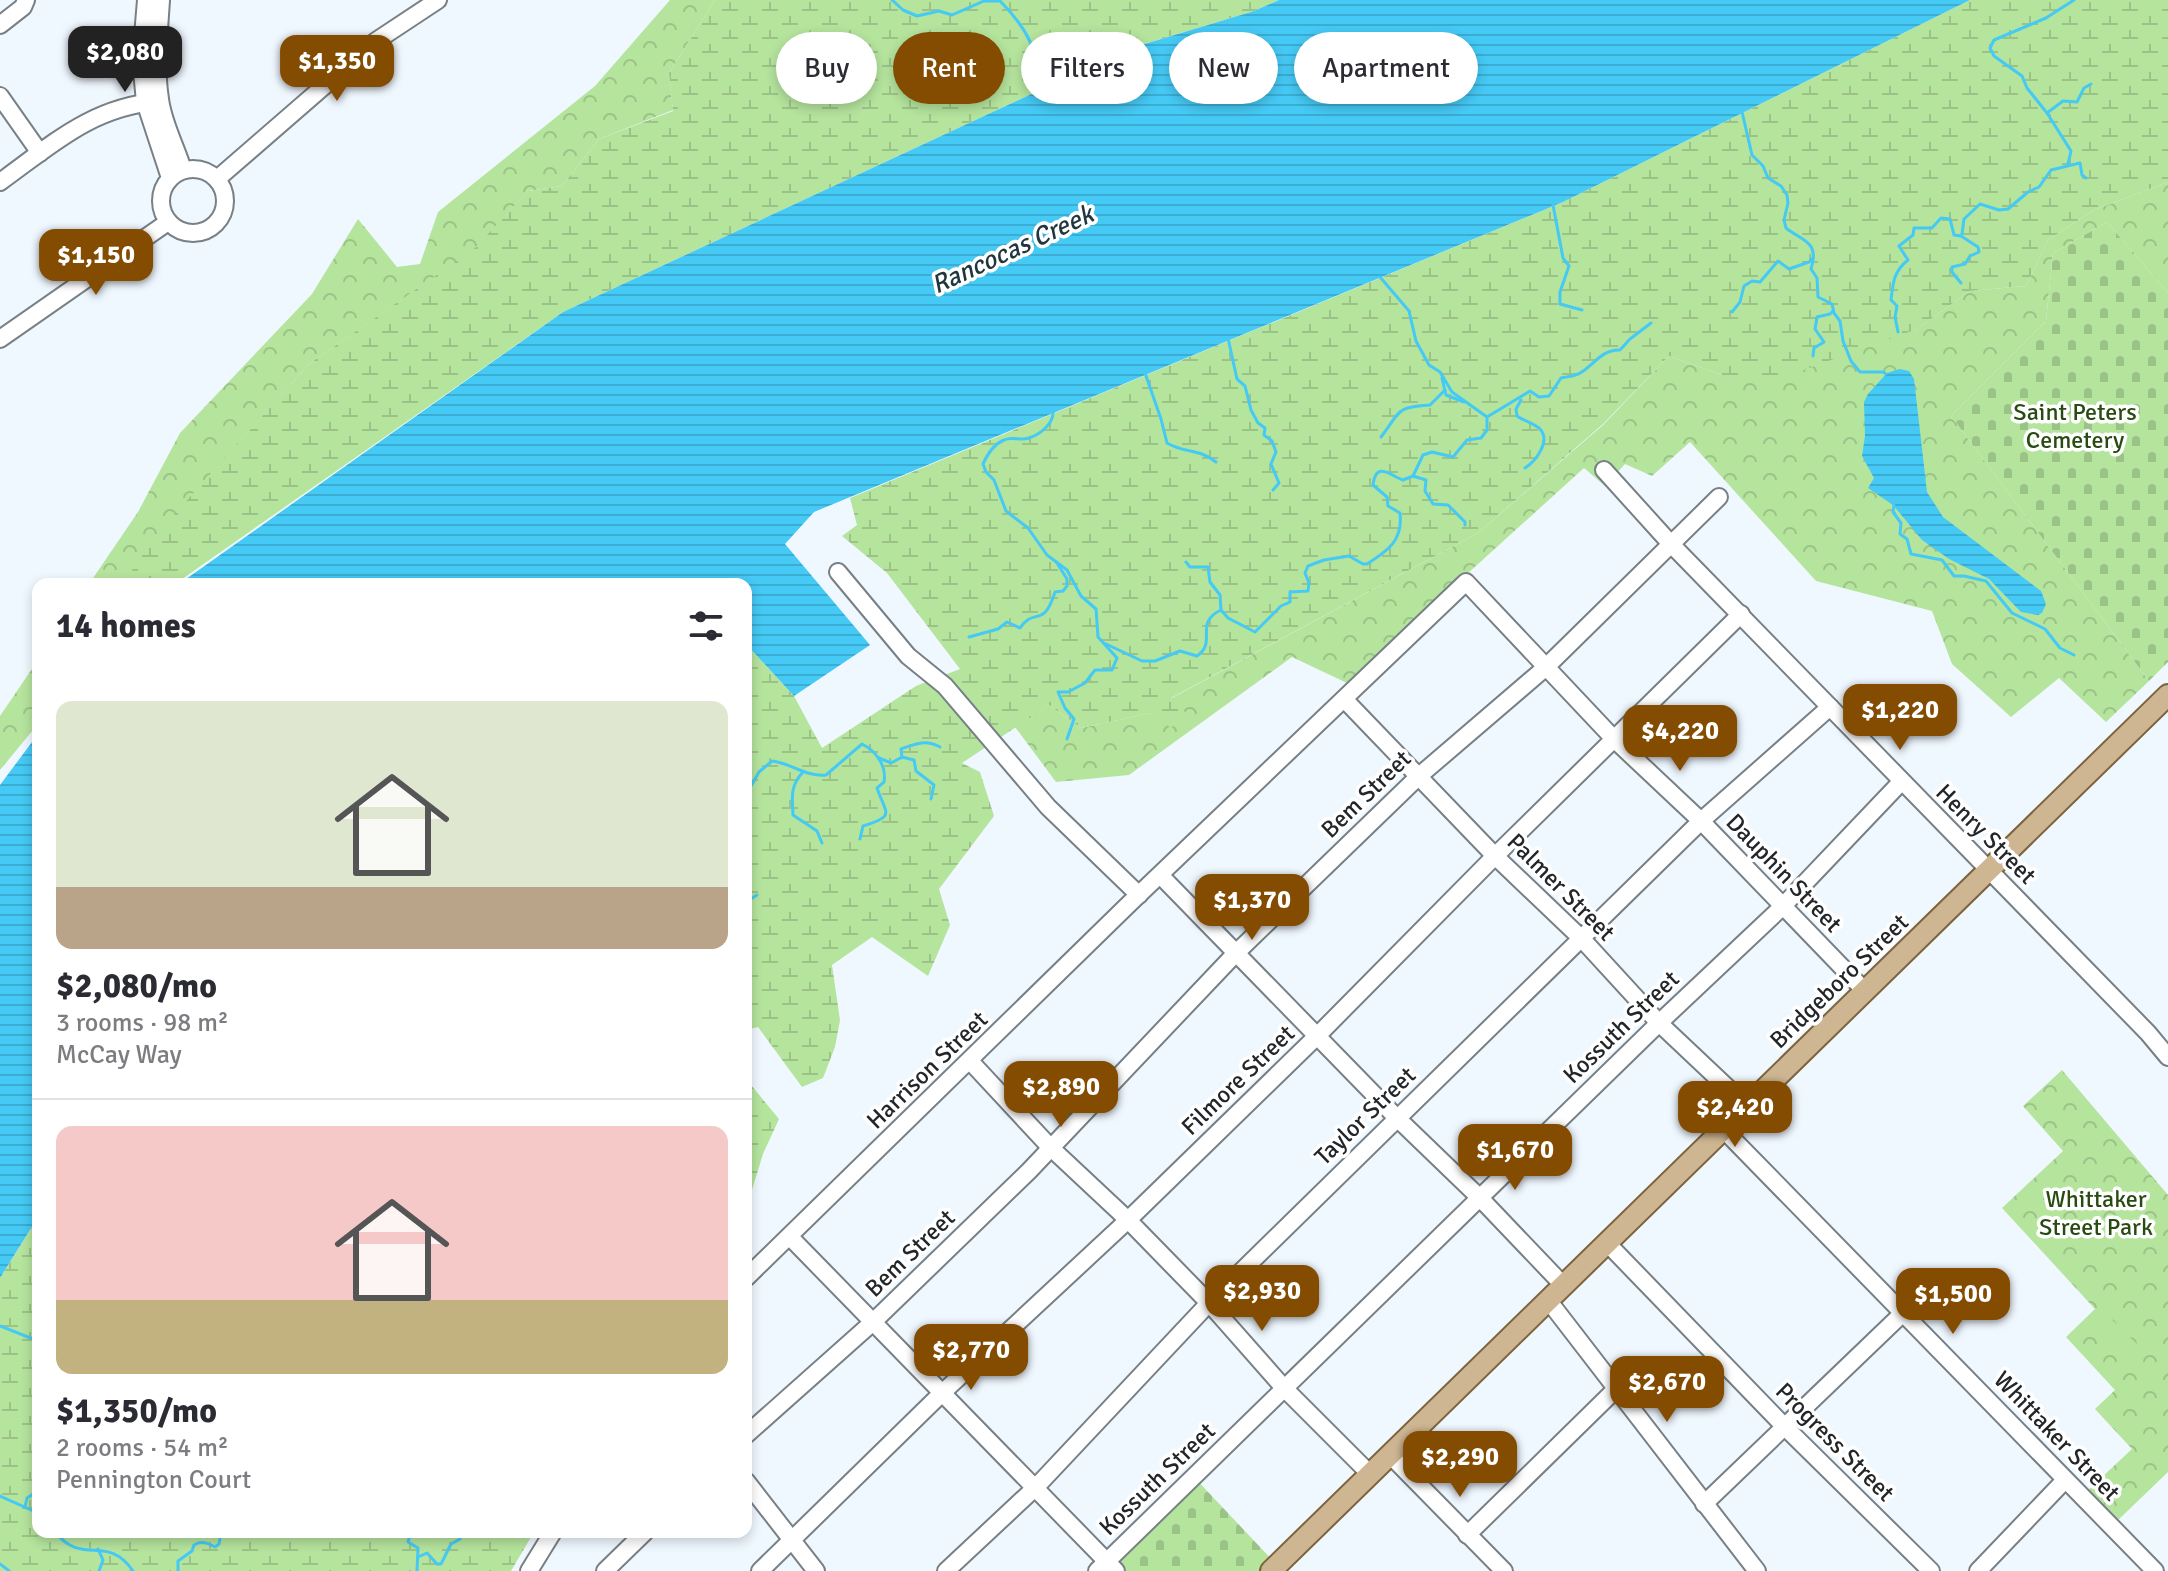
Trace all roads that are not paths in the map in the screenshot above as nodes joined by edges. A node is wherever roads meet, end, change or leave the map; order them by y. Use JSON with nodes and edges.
{"nodes":[{"id":1,"x":26,"y":0,"type":"edge"},
{"id":2,"x":146,"y":0,"type":"edge"},
{"id":3,"x":161,"y":0,"type":"edge"},
{"id":4,"x":438,"y":0,"type":"edge"},
{"id":5,"x":0,"y":25,"type":"edge"},
{"id":6,"x":0,"y":96,"type":"edge"},
{"id":7,"x":153,"y":101,"type":"junction"},
{"id":8,"x":40,"y":153,"type":"junction"},
{"id":9,"x":176,"y":174,"type":"junction"},
{"id":10,"x":217,"y":179,"type":"junction"},
{"id":11,"x":0,"y":182,"type":"edge"},
{"id":12,"x":168,"y":222,"type":"junction"},
{"id":13,"x":3,"y":330,"type":"edge"},
{"id":14,"x":1604,"y":470,"type":"dead end"},
{"id":15,"x":1719,"y":497,"type":"dead end"},
{"id":16,"x":1670,"y":543,"type":"junction"},
{"id":17,"x":838,"y":572,"type":"dead end"},
{"id":18,"x":1466,"y":582,"type":"joint"},
{"id":19,"x":1741,"y":614,"type":"junction"},
{"id":20,"x":1545,"y":668,"type":"junction"},
{"id":21,"x":2168,"y":695,"type":"edge"},
{"id":22,"x":1344,"y":699,"type":"junction"},
{"id":23,"x":1830,"y":707,"type":"junction"},
{"id":24,"x":1615,"y":740,"type":"junction"},
{"id":25,"x":1419,"y":776,"type":"junction"},
{"id":26,"x":1901,"y":782,"type":"junction"},
{"id":27,"x":1701,"y":821,"type":"junction"},
{"id":28,"x":1495,"y":856,"type":"junction"},
{"id":29,"x":1989,"y":871,"type":"junction"},
{"id":30,"x":1160,"y":875,"type":"junction"},
{"id":31,"x":1139,"y":895,"type":"junction"},
{"id":32,"x":1782,"y":907,"type":"junction"},
{"id":33,"x":1582,"y":939,"type":"junction"},
{"id":34,"x":1235,"y":954,"type":"junction"},
{"id":35,"x":1865,"y":991,"type":"junction"},
{"id":36,"x":1659,"y":1023,"type":"junction"},
{"id":37,"x":1316,"y":1037,"type":"junction"},
{"id":38,"x":2168,"y":1057,"type":"edge"},
{"id":39,"x":970,"y":1061,"type":"junction"},
{"id":40,"x":1747,"y":1106,"type":"junction"},
{"id":41,"x":1397,"y":1118,"type":"junction"},
{"id":42,"x":1723,"y":1129,"type":"junction"},
{"id":43,"x":1050,"y":1147,"type":"junction"},
{"id":44,"x":1480,"y":1198,"type":"junction"},
{"id":45,"x":1128,"y":1220,"type":"junction"},
{"id":46,"x":790,"y":1237,"type":"junction"},
{"id":47,"x":1607,"y":1243,"type":"junction"},
{"id":48,"x":752,"y":1272,"type":"edge"},
{"id":49,"x":1563,"y":1285,"type":"junction"},
{"id":50,"x":1548,"y":1300,"type":"junction"},
{"id":51,"x":1209,"y":1303,"type":"junction"},
{"id":52,"x":1903,"y":1313,"type":"junction"},
{"id":53,"x":873,"y":1322,"type":"junction"},
{"id":54,"x":1284,"y":1388,"type":"junction"},
{"id":55,"x":1616,"y":1389,"type":"junction"},
{"id":56,"x":942,"y":1393,"type":"junction"},
{"id":57,"x":1784,"y":1426,"type":"junction"},
{"id":58,"x":752,"y":1430,"type":"edge"},
{"id":59,"x":1389,"y":1454,"type":"junction"},
{"id":60,"x":1370,"y":1474,"type":"junction"},
{"id":61,"x":2065,"y":1480,"type":"junction"},
{"id":62,"x":1036,"y":1487,"type":"junction"},
{"id":63,"x":752,"y":1489,"type":"edge"},
{"id":64,"x":1704,"y":1504,"type":"junction"},
{"id":65,"x":1467,"y":1535,"type":"junction"},
{"id":66,"x":549,"y":1538,"type":"edge"},
{"id":67,"x":639,"y":1538,"type":"edge"},
{"id":68,"x":792,"y":1541,"type":"junction"},
{"id":69,"x":1107,"y":1568,"type":"edge"},
{"id":70,"x":529,"y":1571,"type":"edge"},
{"id":71,"x":605,"y":1571,"type":"edge"},
{"id":72,"x":760,"y":1571,"type":"edge"},
{"id":73,"x":816,"y":1571,"type":"edge"},
{"id":74,"x":946,"y":1571,"type":"edge"},
{"id":75,"x":1271,"y":1571,"type":"edge"},
{"id":76,"x":1504,"y":1571,"type":"edge"},
{"id":77,"x":1757,"y":1571,"type":"edge"},
{"id":78,"x":1931,"y":1571,"type":"edge"},
{"id":79,"x":1978,"y":1571,"type":"edge"},
{"id":80,"x":2155,"y":1571,"type":"edge"}],
"edges":[{"from":1,"to":5,"type":"street"},
{"from":2,"to":7,"type":"street"},
{"from":3,"to":7,"type":"street"},
{"from":4,"to":10,"type":"street"},
{"from":6,"to":8,"type":"street"},
{"from":7,"to":8,"type":"street"},
{"from":7,"to":9,"type":"street"},
{"from":8,"to":11,"type":"street"},
{"from":9,"to":10,"type":"street"},
{"from":9,"to":12,"type":"street"},
{"from":10,"to":12,"type":"street"},
{"from":12,"to":13,"type":"street"},
{"from":14,"to":16,"type":"street","name":"Henry Street"},
{"from":15,"to":16,"type":"street","name":"Bem Street"},
{"from":16,"to":19,"type":"street","name":"Henry Street"},
{"from":16,"to":20,"type":"street","name":"Bem Street"},
{"from":17,"to":31,"type":"street"},
{"from":18,"to":20,"type":"street","name":"Dauphin Street"},
{"from":18,"to":22,"type":"street","name":"Harrison Street"},
{"from":19,"to":23,"type":"street","name":"Henry Street"},
{"from":19,"to":24,"type":"street","name":"Filmore Street"},
{"from":20,"to":24,"type":"street","name":"Dauphin Street"},
{"from":20,"to":25,"type":"street","name":"Bem Street"},
{"from":21,"to":29,"type":"main road","name":"Bridgeboro Street"},
{"from":22,"to":25,"type":"street","name":"Palmer Street"},
{"from":22,"to":30,"type":"street","name":"Harrison Street"},
{"from":23,"to":26,"type":"street","name":"Henry Street"},
{"from":23,"to":27,"type":"street","name":"Taylor Street"},
{"from":24,"to":27,"type":"street","name":"Dauphin Street"},
{"from":24,"to":28,"type":"street","name":"Filmore Street"},
{"from":25,"to":28,"type":"street","name":"Palmer Street"},
{"from":25,"to":34,"type":"street","name":"Bem Street"},
{"from":26,"to":29,"type":"street","name":"Henry Street"},
{"from":26,"to":32,"type":"street","name":"Kossuth Street"},
{"from":27,"to":32,"type":"street","name":"Dauphin Street"},
{"from":27,"to":33,"type":"street","name":"Taylor Street"},
{"from":28,"to":33,"type":"street","name":"Palmer Street"},
{"from":28,"to":37,"type":"street","name":"Filmore Street"},
{"from":29,"to":35,"type":"main road","name":"Bridgeboro Street"},
{"from":29,"to":38,"type":"street","name":"Henry Street"},
{"from":30,"to":31,"type":"street","name":"Harrison Street"},
{"from":30,"to":34,"type":"street"},
{"from":31,"to":39,"type":"street","name":"Harrison Street"},
{"from":32,"to":35,"type":"street","name":"Dauphin Street"},
{"from":32,"to":36,"type":"street","name":"Kossuth Street"},
{"from":33,"to":36,"type":"street","name":"Palmer Street"},
{"from":33,"to":41,"type":"street","name":"Taylor Street"},
{"from":34,"to":37,"type":"street"},
{"from":34,"to":43,"type":"street","name":"Bem Street"},
{"from":35,"to":40,"type":"main road","name":"Bridgeboro Street"},
{"from":36,"to":40,"type":"street","name":"Palmer Street"},
{"from":36,"to":44,"type":"street","name":"Kossuth Street"},
{"from":37,"to":41,"type":"street"},
{"from":37,"to":45,"type":"street","name":"Filmore Street"},
{"from":39,"to":43,"type":"street"},
{"from":39,"to":46,"type":"street","name":"Harrison Street"},
{"from":40,"to":42,"type":"main road","name":"Bridgeboro Street"},
{"from":41,"to":44,"type":"street"},
{"from":41,"to":51,"type":"street","name":"Taylor Street"},
{"from":42,"to":47,"type":"main road","name":"Bridgeboro Street"},
{"from":42,"to":52,"type":"street","name":"Whittaker Street"},
{"from":43,"to":45,"type":"street"},
{"from":43,"to":53,"type":"street","name":"Bem Street"},
{"from":44,"to":49,"type":"street"},
{"from":44,"to":54,"type":"street","name":"Kossuth Street"},
{"from":45,"to":51,"type":"street"},
{"from":45,"to":56,"type":"street","name":"Filmore Street"},
{"from":46,"to":48,"type":"street","name":"Harrison Street"},
{"from":46,"to":53,"type":"street"},
{"from":47,"to":49,"type":"main road","name":"Bridgeboro Street"},
{"from":47,"to":57,"type":"street","name":"Progress Street"},
{"from":49,"to":50,"type":"main road","name":"Bridgeboro Street"},
{"from":50,"to":55,"type":"street"},
{"from":50,"to":59,"type":"main road","name":"Bridgeboro Street"},
{"from":51,"to":54,"type":"street"},
{"from":51,"to":62,"type":"street","name":"Taylor Street"},
{"from":52,"to":57,"type":"street"},
{"from":52,"to":61,"type":"street","name":"Whittaker Street"},
{"from":53,"to":56,"type":"street"},
{"from":53,"to":58,"type":"street","name":"Bem Street"},
{"from":54,"to":60,"type":"street"},
{"from":54,"to":69,"type":"street","name":"Kossuth Street"},
{"from":55,"to":64,"type":"street"},
{"from":55,"to":65,"type":"street"},
{"from":56,"to":62,"type":"street"},
{"from":56,"to":68,"type":"street","name":"Filmore Street"},
{"from":57,"to":64,"type":"street"},
{"from":57,"to":78,"type":"street","name":"Progress Street"},
{"from":59,"to":60,"type":"main road","name":"Bridgeboro Street"},
{"from":59,"to":65,"type":"street"},
{"from":60,"to":75,"type":"main road","name":"Bridgeboro Street"},
{"from":61,"to":79,"type":"street"},
{"from":61,"to":80,"type":"street","name":"Whittaker Street"},
{"from":62,"to":69,"type":"street"},
{"from":62,"to":74,"type":"street","name":"Taylor Street"},
{"from":63,"to":68,"type":"street"},
{"from":64,"to":77,"type":"street"},
{"from":65,"to":76,"type":"street"},
{"from":66,"to":70,"type":"street"},
{"from":67,"to":71,"type":"street"},
{"from":68,"to":72,"type":"street","name":"Filmore Street"},
{"from":68,"to":73,"type":"street"}]}
